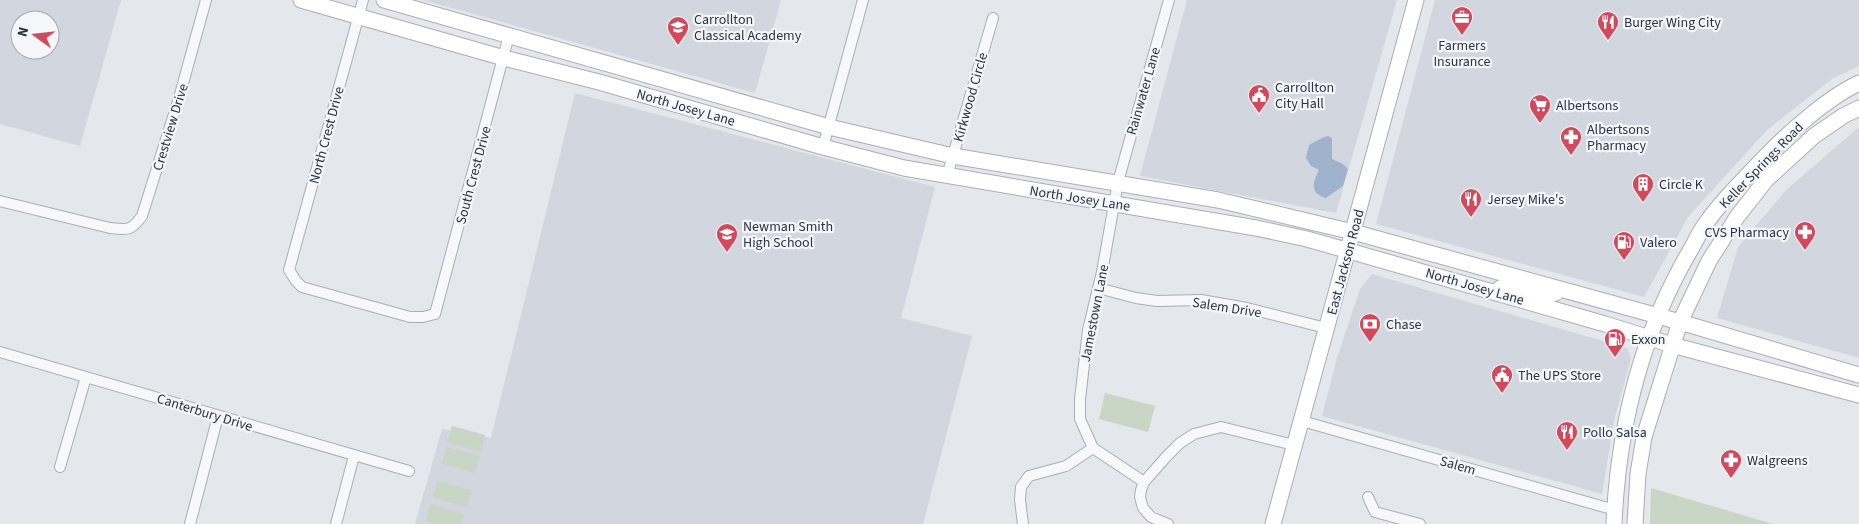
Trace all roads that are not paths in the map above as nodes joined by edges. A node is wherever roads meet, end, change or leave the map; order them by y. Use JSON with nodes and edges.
{"nodes":[{"id":1,"x":206,"y":0,"type":"edge"},
{"id":2,"x":301,"y":0,"type":"edge"},
{"id":3,"x":363,"y":0,"type":"edge"},
{"id":4,"x":384,"y":0,"type":"edge"},
{"id":5,"x":863,"y":0,"type":"edge"},
{"id":6,"x":1169,"y":0,"type":"edge"},
{"id":7,"x":1416,"y":0,"type":"edge"},
{"id":8,"x":358,"y":16,"type":"junction"},
{"id":9,"x":993,"y":18,"type":"dead end"},
{"id":10,"x":510,"y":35,"type":"junction"},
{"id":11,"x":504,"y":58,"type":"junction"},
{"id":12,"x":1859,"y":83,"type":"edge"},
{"id":13,"x":1859,"y":108,"type":"edge"},
{"id":14,"x":829,"y":127,"type":"junction"},
{"id":15,"x":823,"y":147,"type":"junction"},
{"id":16,"x":953,"y":156,"type":"junction"},
{"id":17,"x":947,"y":176,"type":"junction"},
{"id":18,"x":1118,"y":182,"type":"junction"},
{"id":19,"x":0,"y":201,"type":"edge"},
{"id":20,"x":1114,"y":204,"type":"junction"},
{"id":21,"x":1353,"y":232,"type":"junction"},
{"id":22,"x":1348,"y":250,"type":"junction"},
{"id":23,"x":1500,"y":272,"type":"junction"},
{"id":24,"x":1442,"y":276,"type":"junction"},
{"id":25,"x":1098,"y":288,"type":"junction"},
{"id":26,"x":1564,"y":290,"type":"junction"},
{"id":27,"x":1496,"y":293,"type":"junction"},
{"id":28,"x":435,"y":314,"type":"joint"},
{"id":29,"x":1657,"y":316,"type":"junction"},
{"id":30,"x":1680,"y":322,"type":"junction"},
{"id":31,"x":1326,"y":328,"type":"junction"},
{"id":32,"x":1650,"y":337,"type":"junction"},
{"id":33,"x":1672,"y":345,"type":"junction"},
{"id":34,"x":0,"y":352,"type":"edge"},
{"id":35,"x":1859,"y":375,"type":"edge"},
{"id":36,"x":86,"y":377,"type":"junction"},
{"id":37,"x":1859,"y":395,"type":"edge"},
{"id":38,"x":218,"y":416,"type":"junction"},
{"id":39,"x":1302,"y":421,"type":"junction"},
{"id":40,"x":1294,"y":445,"type":"junction"},
{"id":41,"x":1093,"y":448,"type":"junction"},
{"id":42,"x":354,"y":456,"type":"junction"},
{"id":43,"x":60,"y":467,"type":"dead end"},
{"id":44,"x":410,"y":471,"type":"dead end"},
{"id":45,"x":1144,"y":482,"type":"junction"},
{"id":46,"x":1368,"y":498,"type":"dead end"},
{"id":47,"x":1614,"y":517,"type":"edge"},
{"id":48,"x":1635,"y":518,"type":"edge"},
{"id":49,"x":190,"y":524,"type":"edge"},
{"id":50,"x":336,"y":524,"type":"edge"},
{"id":51,"x":1023,"y":524,"type":"edge"},
{"id":52,"x":1168,"y":524,"type":"edge"},
{"id":53,"x":1273,"y":524,"type":"edge"},
{"id":54,"x":1420,"y":524,"type":"edge"}],
"edges":[{"from":1,"to":19,"type":"street","name":"Crestview Drive"},
{"from":2,"to":8,"type":"main road","name":"North Josey Lane"},
{"from":3,"to":8,"type":"street","name":"North Crest Drive"},
{"from":4,"to":10,"type":"main road","name":"North Josey Lane"},
{"from":5,"to":14,"type":"street"},
{"from":6,"to":18,"type":"street","name":"Rainwater Lane"},
{"from":7,"to":21,"type":"main road","name":"East Jackson Road"},
{"from":8,"to":11,"type":"main road","name":"North Josey Lane"},
{"from":8,"to":28,"type":"street","name":"North Crest Drive"},
{"from":9,"to":16,"type":"street","name":"Kirkwood Circle"},
{"from":10,"to":11,"type":"street","name":"South Crest Drive"},
{"from":10,"to":14,"type":"main road","name":"North Josey Lane"},
{"from":11,"to":15,"type":"main road","name":"North Josey Lane"},
{"from":11,"to":28,"type":"street","name":"South Crest Drive"},
{"from":12,"to":29,"type":"main road","name":"Keller Springs Road"},
{"from":13,"to":30,"type":"main road","name":"Keller Springs Road"},
{"from":14,"to":15,"type":"street"},
{"from":14,"to":16,"type":"main road","name":"North Josey Lane"},
{"from":15,"to":17,"type":"main road","name":"North Josey Lane"},
{"from":16,"to":17,"type":"street","name":"Kirkwood Circle"},
{"from":16,"to":18,"type":"main road","name":"North Josey Lane"},
{"from":17,"to":20,"type":"main road","name":"North Josey Lane"},
{"from":18,"to":20,"type":"street","name":"Jamestown Lane"},
{"from":18,"to":21,"type":"main road","name":"North Josey Lane"},
{"from":20,"to":22,"type":"main road","name":"North Josey Lane"},
{"from":20,"to":25,"type":"street","name":"Jamestown Lane"},
{"from":21,"to":22,"type":"main road","name":"East Jackson Road"},
{"from":21,"to":23,"type":"main road","name":"North Josey Lane"},
{"from":22,"to":24,"type":"main road","name":"North Josey Lane"},
{"from":22,"to":31,"type":"main road","name":"East Jackson Road"},
{"from":23,"to":24,"type":"main road"},
{"from":23,"to":26,"type":"main road","name":"North Josey Lane"},
{"from":24,"to":27,"type":"main road","name":"North Josey Lane"},
{"from":25,"to":31,"type":"street","name":"Salem Drive"},
{"from":25,"to":41,"type":"street","name":"Jamestown Lane"},
{"from":26,"to":27,"type":"main road"},
{"from":26,"to":29,"type":"main road","name":"North Josey Lane"},
{"from":27,"to":32,"type":"main road","name":"North Josey Lane"},
{"from":29,"to":30,"type":"main road","name":"North Josey Lane"},
{"from":29,"to":32,"type":"main road","name":"Keller Springs Road"},
{"from":30,"to":33,"type":"main road","name":"Keller Springs Road"},
{"from":30,"to":35,"type":"main road","name":"North Josey Lane"},
{"from":31,"to":39,"type":"main road","name":"East Jackson Road"},
{"from":32,"to":33,"type":"main road","name":"North Josey Lane"},
{"from":32,"to":47,"type":"main road","name":"Keller Springs Road"},
{"from":33,"to":37,"type":"main road","name":"North Josey Lane"},
{"from":33,"to":48,"type":"main road","name":"Keller Springs Road"},
{"from":34,"to":36,"type":"street","name":"Canterbury Drive"},
{"from":36,"to":38,"type":"street","name":"Canterbury Drive"},
{"from":36,"to":43,"type":"street"},
{"from":38,"to":42,"type":"street","name":"Canterbury Drive"},
{"from":38,"to":49,"type":"street"},
{"from":39,"to":40,"type":"main road","name":"East Jackson Road"},
{"from":39,"to":47,"type":"street","name":"Salem"},
{"from":40,"to":45,"type":"street"},
{"from":40,"to":53,"type":"main road","name":"East Jackson Road"},
{"from":41,"to":45,"type":"street"},
{"from":41,"to":51,"type":"street"},
{"from":42,"to":44,"type":"street","name":"Canterbury Drive"},
{"from":42,"to":50,"type":"street"},
{"from":45,"to":52,"type":"street"},
{"from":46,"to":54,"type":"street"},
{"from":47,"to":48,"type":"main road"}]}
